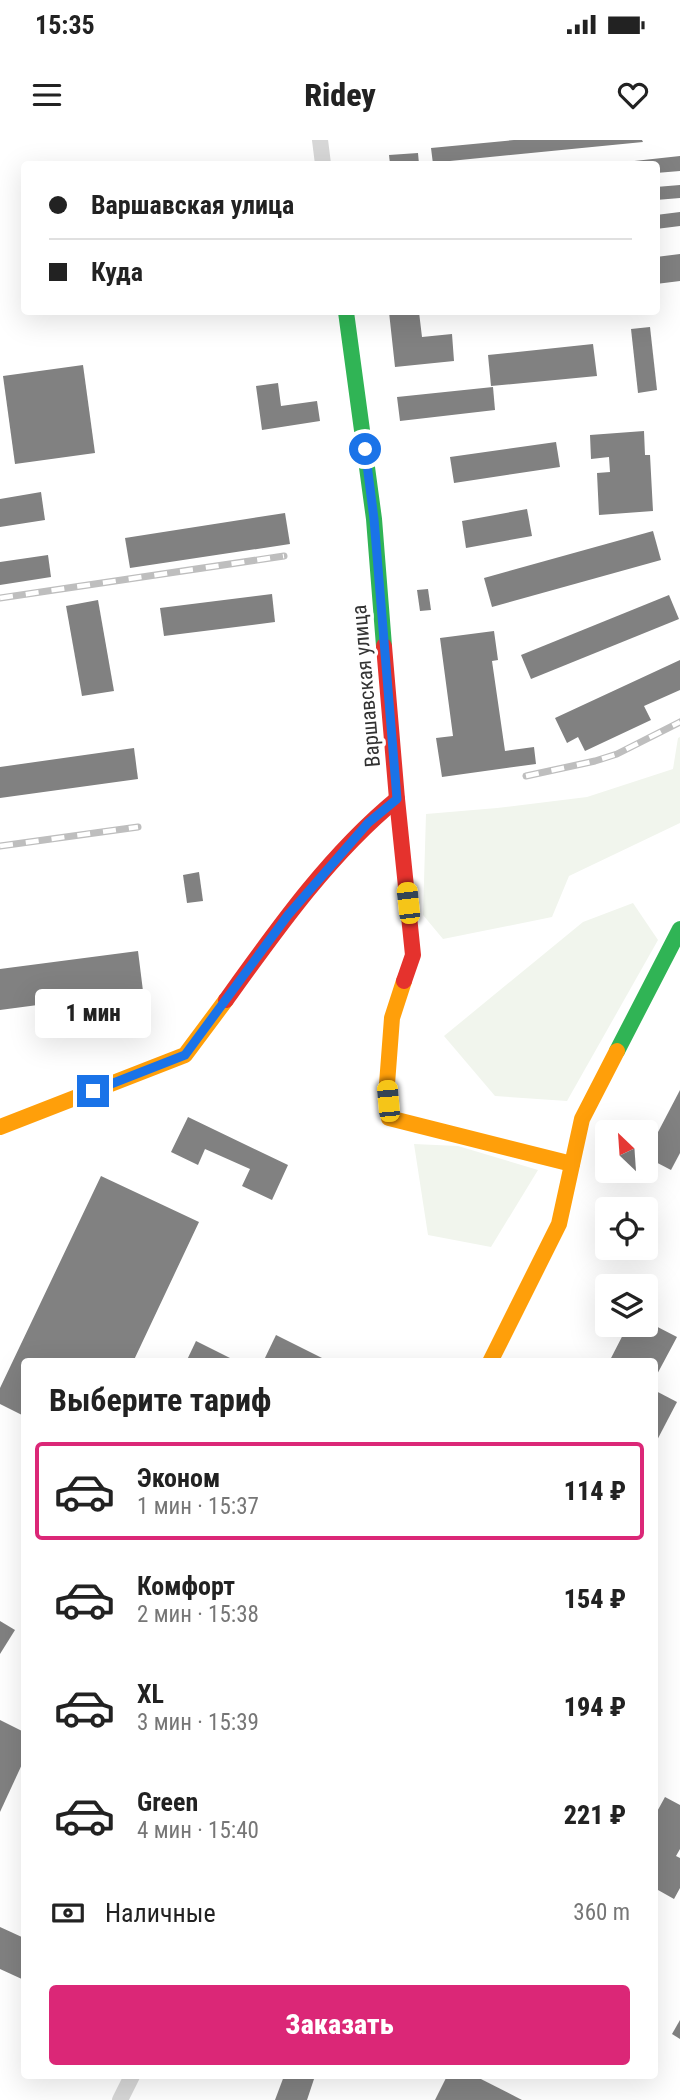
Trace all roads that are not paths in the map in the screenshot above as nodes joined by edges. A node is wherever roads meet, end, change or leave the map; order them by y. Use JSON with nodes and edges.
{"nodes":[{"id":1,"x":320,"y":140,"type":"edge"},
{"id":2,"x":323,"y":161,"type":"edge"},
{"id":3,"x":346,"y":315,"type":"edge"},
{"id":4,"x":397,"y":799,"type":"junction"},
{"id":5,"x":680,"y":929,"type":"edge"},
{"id":6,"x":0,"y":1126,"type":"edge"},
{"id":7,"x":572,"y":1164,"type":"junction"},
{"id":8,"x":492,"y":1358,"type":"edge"},
{"id":9,"x":130,"y":2079,"type":"edge"},
{"id":10,"x":120,"y":2100,"type":"edge"}],
"edges":[{"from":1,"to":2,"type":"street"},
{"from":3,"to":4,"type":"street","name":"Варшавская улица"},
{"from":4,"to":6,"type":"street"},
{"from":4,"to":7,"type":"street","name":"Варшавская улица"},
{"from":5,"to":7,"type":"street"},
{"from":7,"to":8,"type":"street"},
{"from":9,"to":10,"type":"street"}]}
